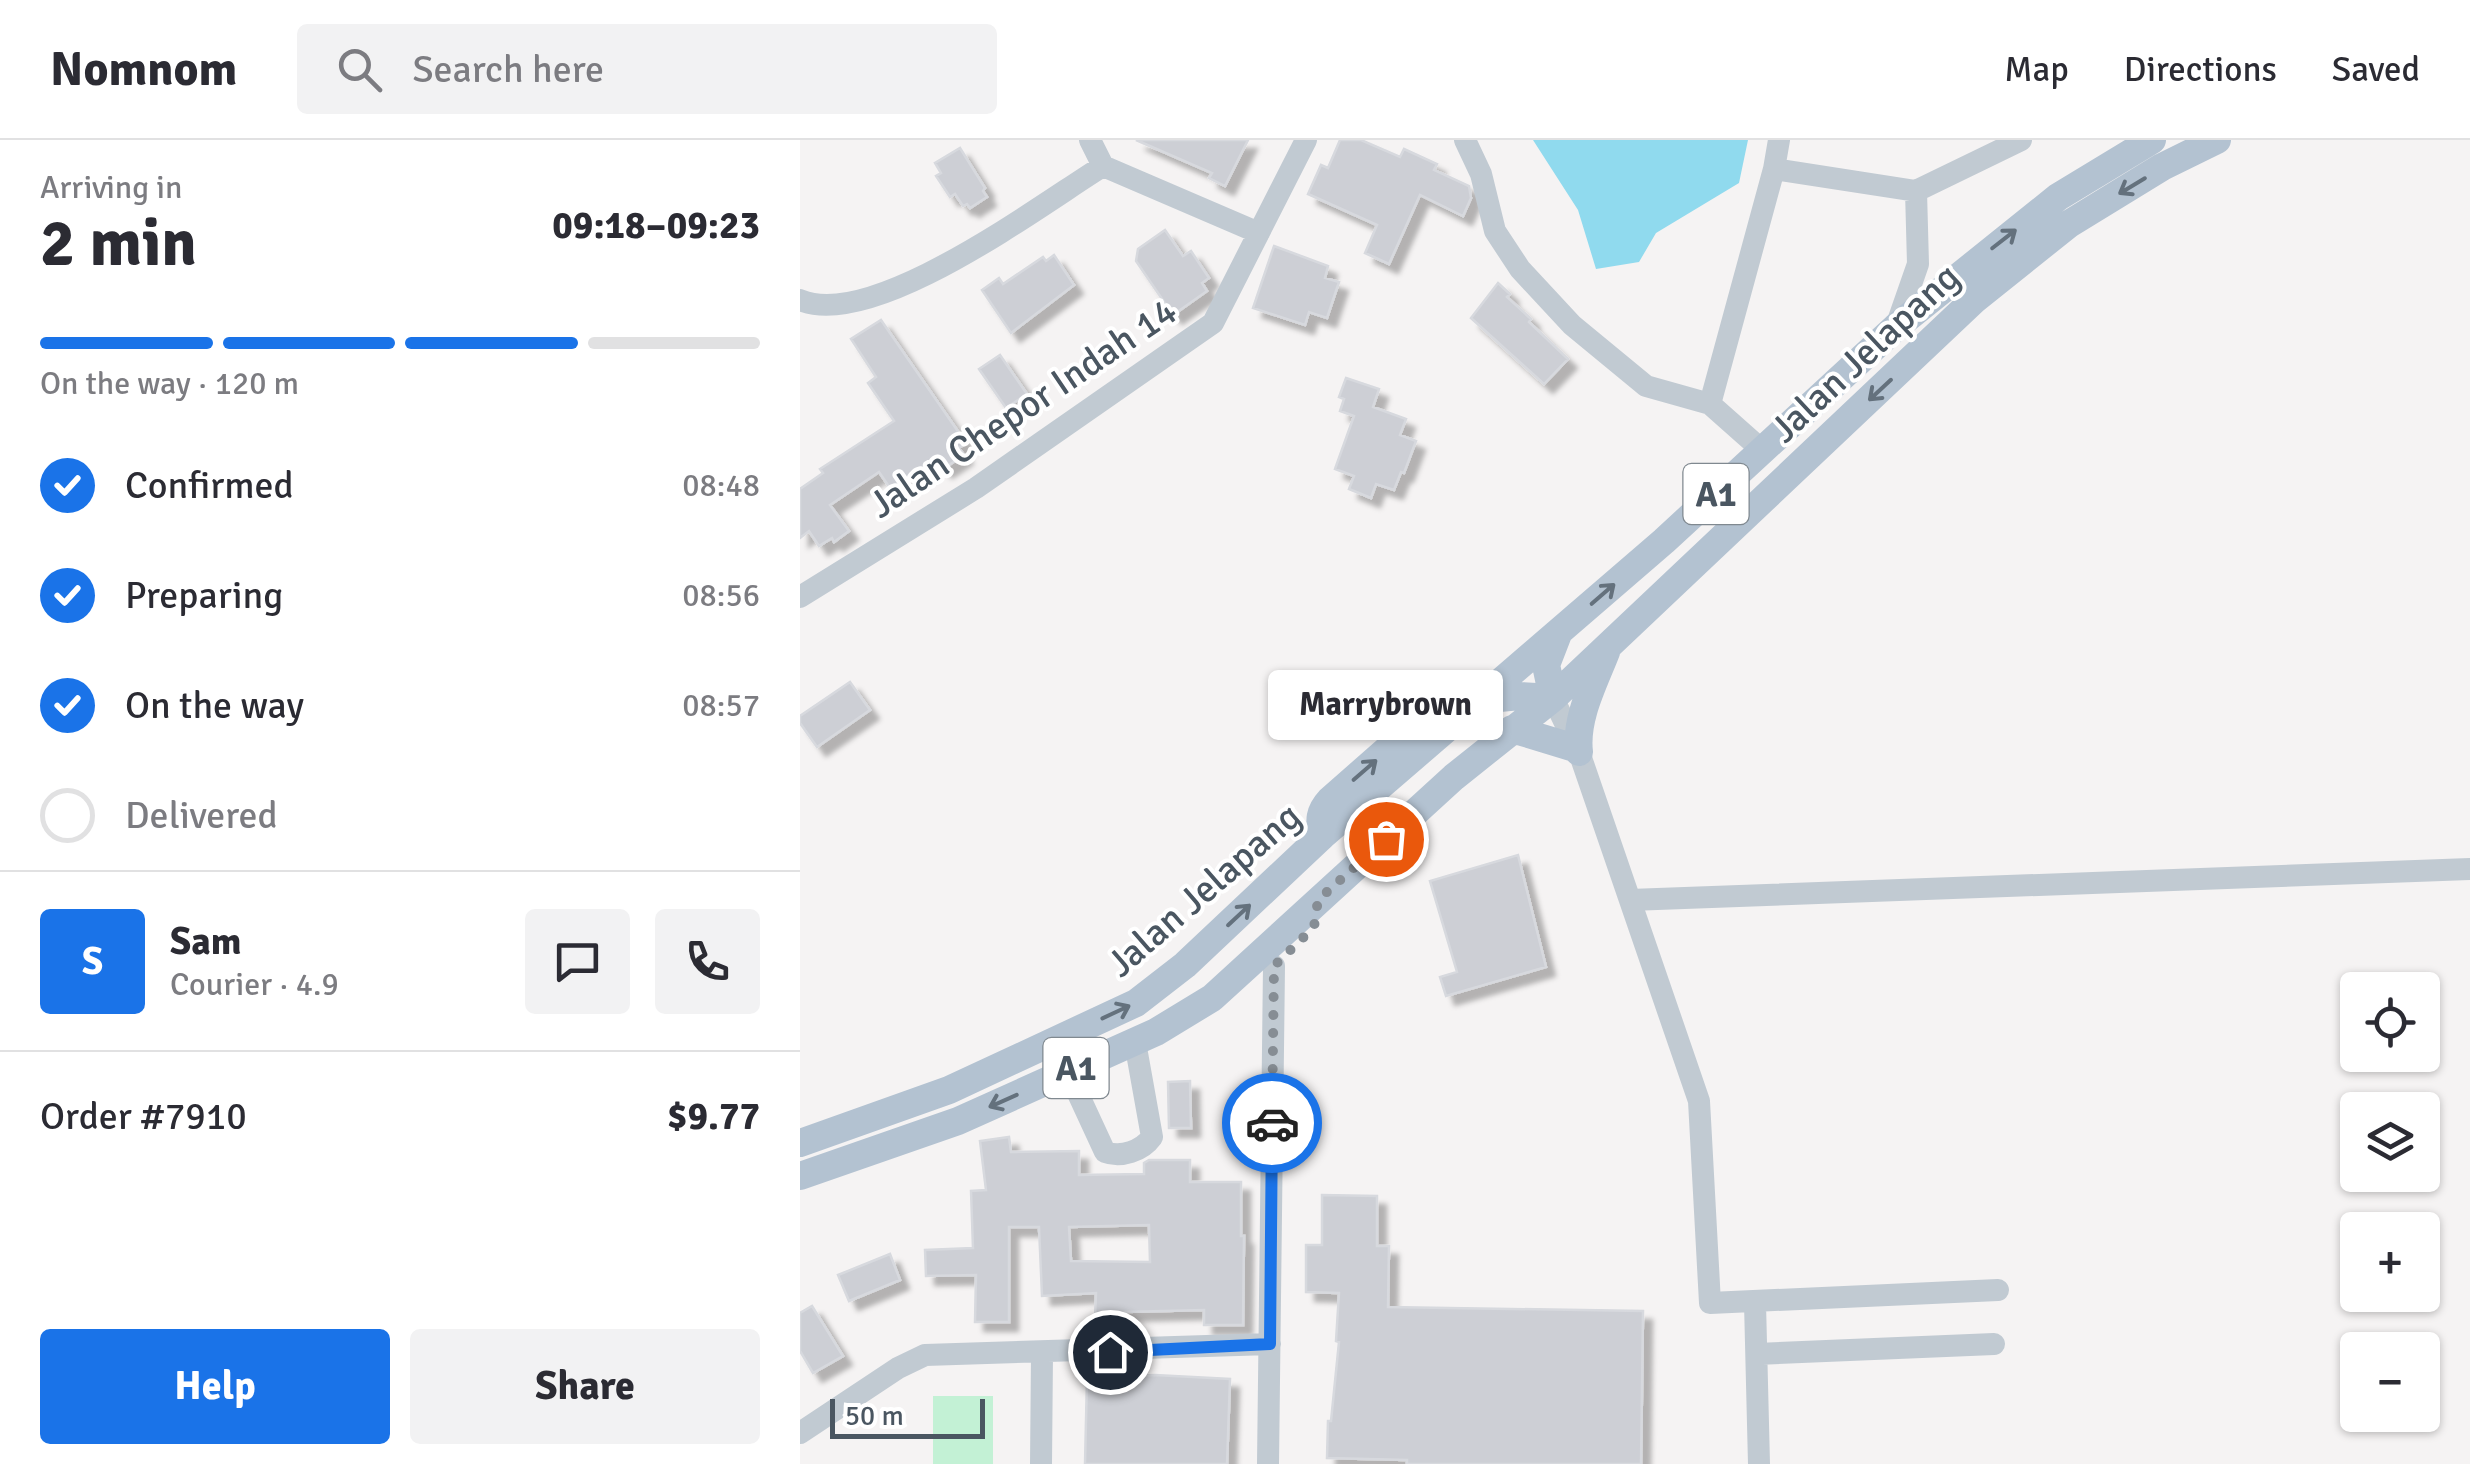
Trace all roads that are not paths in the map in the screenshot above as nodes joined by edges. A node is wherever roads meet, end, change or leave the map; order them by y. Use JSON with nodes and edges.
{"nodes":[{"id":1,"x":1090,"y":140,"type":"edge"},
{"id":2,"x":1306,"y":140,"type":"edge"},
{"id":3,"x":1465,"y":140,"type":"edge"},
{"id":4,"x":1779,"y":140,"type":"edge"},
{"id":5,"x":2020,"y":140,"type":"edge"},
{"id":6,"x":2152,"y":140,"type":"edge"},
{"id":7,"x":2218,"y":140,"type":"edge"},
{"id":8,"x":1103,"y":166,"type":"junction"},
{"id":9,"x":1774,"y":169,"type":"junction"},
{"id":10,"x":1916,"y":191,"type":"junction"},
{"id":11,"x":1259,"y":232,"type":"junction"},
{"id":12,"x":800,"y":300,"type":"edge"},
{"id":13,"x":1896,"y":328,"type":"junction"},
{"id":14,"x":1710,"y":404,"type":"junction"},
{"id":15,"x":1763,"y":451,"type":"junction"},
{"id":16,"x":800,"y":597,"type":"edge"},
{"id":17,"x":1558,"y":633,"type":"junction"},
{"id":18,"x":1609,"y":646,"type":"junction"},
{"id":19,"x":1553,"y":698,"type":"junction"},
{"id":20,"x":1479,"y":700,"type":"junction"},
{"id":21,"x":1512,"y":729,"type":"junction"},
{"id":22,"x":1578,"y":750,"type":"junction"},
{"id":23,"x":1293,"y":865,"type":"junction"},
{"id":24,"x":2470,"y":869,"type":"edge"},
{"id":25,"x":1318,"y":900,"type":"junction"},
{"id":26,"x":1630,"y":900,"type":"junction"},
{"id":27,"x":1274,"y":966,"type":"junction"},
{"id":28,"x":1212,"y":998,"type":"junction"},
{"id":29,"x":1135,"y":1042,"type":"junction"},
{"id":30,"x":1068,"y":1072,"type":"junction"},
{"id":31,"x":800,"y":1144,"type":"edge"},
{"id":32,"x":800,"y":1176,"type":"edge"},
{"id":33,"x":1998,"y":1290,"type":"dead end"},
{"id":34,"x":1755,"y":1303,"type":"junction"},
{"id":35,"x":1270,"y":1344,"type":"junction"},
{"id":36,"x":1994,"y":1344,"type":"dead end"},
{"id":37,"x":1042,"y":1354,"type":"junction"},
{"id":38,"x":1757,"y":1354,"type":"junction"},
{"id":39,"x":800,"y":1433,"type":"edge"},
{"id":40,"x":1041,"y":1464,"type":"edge"},
{"id":41,"x":1268,"y":1464,"type":"edge"},
{"id":42,"x":1758,"y":1464,"type":"edge"}],
"edges":[{"from":1,"to":8,"type":"street"},
{"from":2,"to":11,"type":"street","name":"Jalan Chepor Indah 14"},
{"from":3,"to":14,"type":"street"},
{"from":4,"to":9,"type":"street"},
{"from":5,"to":10,"type":"street"},
{"from":13,"to":6,"type":"main road","name":"Jalan Jelapang","number":"A1","one_way":true},
{"from":7,"to":18,"type":"main road","name":"Jalan Jelapang","number":"A1","one_way":true},
{"from":8,"to":11,"type":"street"},
{"from":8,"to":12,"type":"street"},
{"from":9,"to":10,"type":"street"},
{"from":9,"to":14,"type":"street"},
{"from":10,"to":13,"type":"street"},
{"from":11,"to":16,"type":"street","name":"Jalan Chepor Indah 14"},
{"from":13,"to":15,"type":"main road","name":"Jalan Jelapang","number":"A1"},
{"from":14,"to":15,"type":"street"},
{"from":17,"to":15,"type":"main road","name":"Jalan Jelapang","number":"A1","one_way":true},
{"from":17,"to":19,"type":"main road"},
{"from":17,"to":20,"type":"main road","name":"Jalan Jelapang","number":"A1"},
{"from":18,"to":19,"type":"main road","name":"Jalan Jelapang","number":"A1"},
{"from":18,"to":22,"type":"main road"},
{"from":19,"to":20,"type":"main road"},
{"from":19,"to":21,"type":"main road","name":"Jalan Jelapang","number":"A1"},
{"from":19,"to":22,"type":"street"},
{"from":23,"to":20,"type":"main road","name":"Jalan Jelapang","number":"A1","one_way":true},
{"from":21,"to":22,"type":"main road"},
{"from":21,"to":25,"type":"main road","name":"Jalan Jelapang","number":"A1"},
{"from":22,"to":26,"type":"street"},
{"from":23,"to":25,"type":"main road"},
{"from":31,"to":23,"type":"main road","name":"Jalan Jelapang","number":"A1","one_way":true},
{"from":24,"to":26,"type":"street"},
{"from":25,"to":27,"type":"main road"},
{"from":25,"to":28,"type":"main road","name":"Jalan Jelapang","number":"A1"},
{"from":26,"to":34,"type":"street"},
{"from":27,"to":28,"type":"main road"},
{"from":27,"to":35,"type":"street"},
{"from":28,"to":29,"type":"main road","name":"Jalan Jelapang","number":"A1"},
{"from":29,"to":30,"type":"main road","name":"Jalan Jelapang","number":"A1"},
{"from":29,"to":30,"type":"street"},
{"from":30,"to":32,"type":"main road","name":"Jalan Jelapang","number":"A1","one_way":true},
{"from":33,"to":34,"type":"street"},
{"from":34,"to":38,"type":"street"},
{"from":35,"to":37,"type":"street"},
{"from":35,"to":41,"type":"street"},
{"from":36,"to":38,"type":"street"},
{"from":37,"to":39,"type":"street"},
{"from":37,"to":40,"type":"street"},
{"from":38,"to":42,"type":"street"}]}
